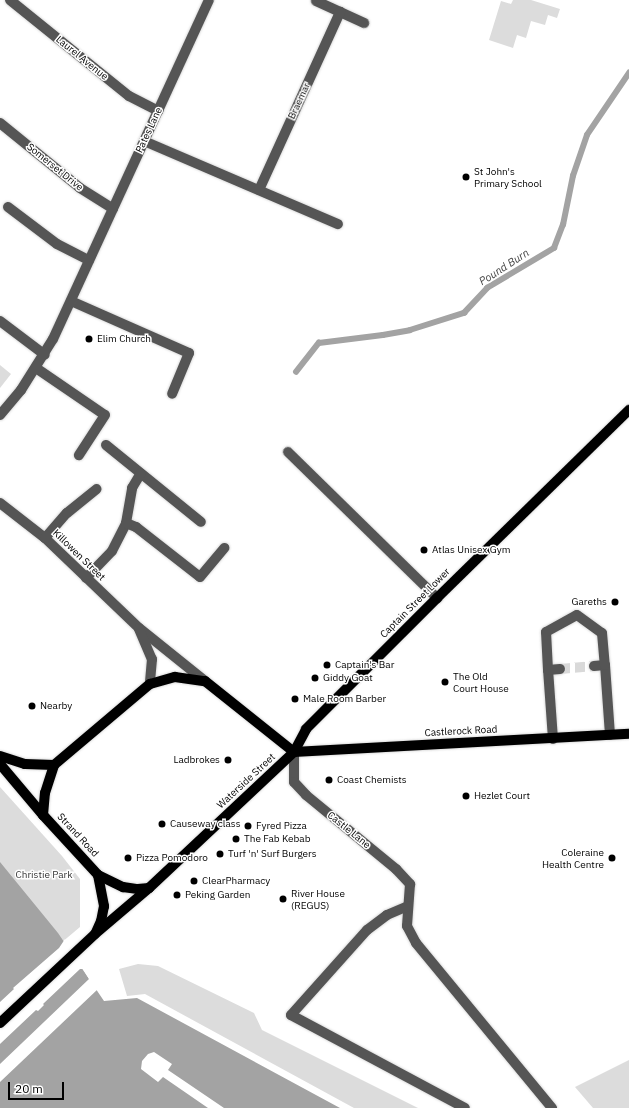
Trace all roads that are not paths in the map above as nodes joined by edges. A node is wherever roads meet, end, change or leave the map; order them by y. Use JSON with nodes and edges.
{"nodes":[{"id":1,"x":10,"y":0,"type":"edge"},
{"id":2,"x":209,"y":0,"type":"edge"},
{"id":3,"x":316,"y":1,"type":"dead end"},
{"id":4,"x":340,"y":12,"type":"junction"},
{"id":5,"x":364,"y":22,"type":"dead end"},
{"id":6,"x":158,"y":111,"type":"junction"},
{"id":7,"x":0,"y":123,"type":"edge"},
{"id":8,"x":144,"y":141,"type":"junction"},
{"id":9,"x":259,"y":190,"type":"junction"},
{"id":10,"x":8,"y":207,"type":"dead end"},
{"id":11,"x":112,"y":209,"type":"junction"},
{"id":12,"x":338,"y":224,"type":"dead end"},
{"id":13,"x":89,"y":260,"type":"junction"},
{"id":14,"x":71,"y":301,"type":"junction"},
{"id":15,"x":0,"y":321,"type":"edge"},
{"id":16,"x":45,"y":355,"type":"junction"},
{"id":17,"x":36,"y":368,"type":"junction"},
{"id":18,"x":172,"y":394,"type":"dead end"},
{"id":19,"x":629,"y":410,"type":"edge"},
{"id":20,"x":0,"y":415,"type":"edge"},
{"id":21,"x":106,"y":445,"type":"dead end"},
{"id":22,"x":288,"y":452,"type":"dead end"},
{"id":23,"x":79,"y":455,"type":"dead end"},
{"id":24,"x":141,"y":473,"type":"junction"},
{"id":25,"x":97,"y":489,"type":"dead end"},
{"id":26,"x":0,"y":502,"type":"edge"},
{"id":27,"x":201,"y":522,"type":"dead end"},
{"id":28,"x":126,"y":523,"type":"junction"},
{"id":29,"x":45,"y":538,"type":"junction"},
{"id":30,"x":224,"y":548,"type":"dead end"},
{"id":31,"x":86,"y":578,"type":"junction"},
{"id":32,"x":437,"y":598,"type":"junction"},
{"id":33,"x":139,"y":628,"type":"junction"},
{"id":34,"x":605,"y":665,"type":"junction"},
{"id":35,"x":594,"y":666,"type":"tunnel mouth"},
{"id":36,"x":560,"y":669,"type":"tunnel mouth"},
{"id":37,"x":548,"y":670,"type":"junction"},
{"id":38,"x":205,"y":681,"type":"junction"},
{"id":39,"x":150,"y":684,"type":"junction"},
{"id":40,"x":629,"y":734,"type":"edge"},
{"id":41,"x":610,"y":735,"type":"junction"},
{"id":42,"x":553,"y":738,"type":"junction"},
{"id":43,"x":294,"y":752,"type":"junction"},
{"id":44,"x":0,"y":756,"type":"edge"},
{"id":45,"x":0,"y":764,"type":"edge"},
{"id":46,"x":54,"y":765,"type":"junction"},
{"id":47,"x":43,"y":815,"type":"junction"},
{"id":48,"x":98,"y":875,"type":"junction"},
{"id":49,"x":149,"y":888,"type":"junction"},
{"id":50,"x":408,"y":906,"type":"junction"},
{"id":51,"x":96,"y":934,"type":"junction"},
{"id":52,"x":0,"y":1023,"type":"edge"},
{"id":53,"x":464,"y":1108,"type":"edge"},
{"id":54,"x":552,"y":1108,"type":"edge"}],
"edges":[{"from":1,"to":6,"type":"street","name":"Laurel Avenue"},
{"from":2,"to":6,"type":"street","name":"Pates Lane"},
{"from":3,"to":4,"type":"street"},
{"from":4,"to":5,"type":"street"},
{"from":4,"to":9,"type":"street","name":"Braemar"},
{"from":6,"to":8,"type":"street","name":"Pates Lane"},
{"from":7,"to":11,"type":"street","name":"Somerset Drive"},
{"from":8,"to":9,"type":"street"},
{"from":8,"to":11,"type":"street","name":"Pates Lane"},
{"from":9,"to":12,"type":"street"},
{"from":10,"to":13,"type":"street"},
{"from":11,"to":13,"type":"street","name":"Pates Lane"},
{"from":13,"to":14,"type":"street","name":"Pates Lane"},
{"from":14,"to":16,"type":"street","name":"Pates Lane"},
{"from":14,"to":18,"type":"street"},
{"from":15,"to":16,"type":"street"},
{"from":16,"to":17,"type":"street","name":"Pates Lane"},
{"from":17,"to":20,"type":"street","name":"Pates Lane"},
{"from":17,"to":23,"type":"street"},
{"from":19,"to":32,"type":"main road","name":"Captain Street Lower"},
{"from":21,"to":24,"type":"street"},
{"from":22,"to":32,"type":"street"},
{"from":24,"to":27,"type":"street"},
{"from":24,"to":28,"type":"street"},
{"from":25,"to":29,"type":"street"},
{"from":26,"to":29,"type":"street","name":"Killowen Street"},
{"from":28,"to":30,"type":"street"},
{"from":28,"to":31,"type":"street"},
{"from":29,"to":31,"type":"street","name":"Killowen Street"},
{"from":31,"to":33,"type":"street","name":"Killowen Street"},
{"from":32,"to":43,"type":"main road","name":"Captain Street Lower"},
{"from":33,"to":38,"type":"street","name":"Killowen Street"},
{"from":33,"to":39,"type":"street","name":"Killowen Street"},
{"from":34,"to":35,"type":"street"},
{"from":34,"to":37,"type":"street"},
{"from":34,"to":41,"type":"street"},
{"from":36,"to":37,"type":"street"},
{"from":37,"to":42,"type":"street"},
{"from":38,"to":39,"type":"main road"},
{"from":38,"to":43,"type":"main road","name":"Killowen Street"},
{"from":39,"to":46,"type":"main road"},
{"from":40,"to":41,"type":"main road","name":"Castlerock Road"},
{"from":41,"to":42,"type":"main road","name":"Castlerock Road"},
{"from":42,"to":43,"type":"main road","name":"Castlerock Road"},
{"from":43,"to":49,"type":"main road","name":"Waterside Street"},
{"from":43,"to":50,"type":"street","name":"Castle Lane"},
{"from":44,"to":46,"type":"main road"},
{"from":45,"to":47,"type":"main road","name":"Strand Road"},
{"from":46,"to":47,"type":"main road"},
{"from":47,"to":48,"type":"main road","name":"Strand Road"},
{"from":48,"to":49,"type":"main road"},
{"from":48,"to":51,"type":"main road"},
{"from":49,"to":51,"type":"main road","name":"Waterside Street"},
{"from":50,"to":53,"type":"street"},
{"from":50,"to":54,"type":"street"},
{"from":51,"to":52,"type":"main road","name":"Waterside Street"}]}
